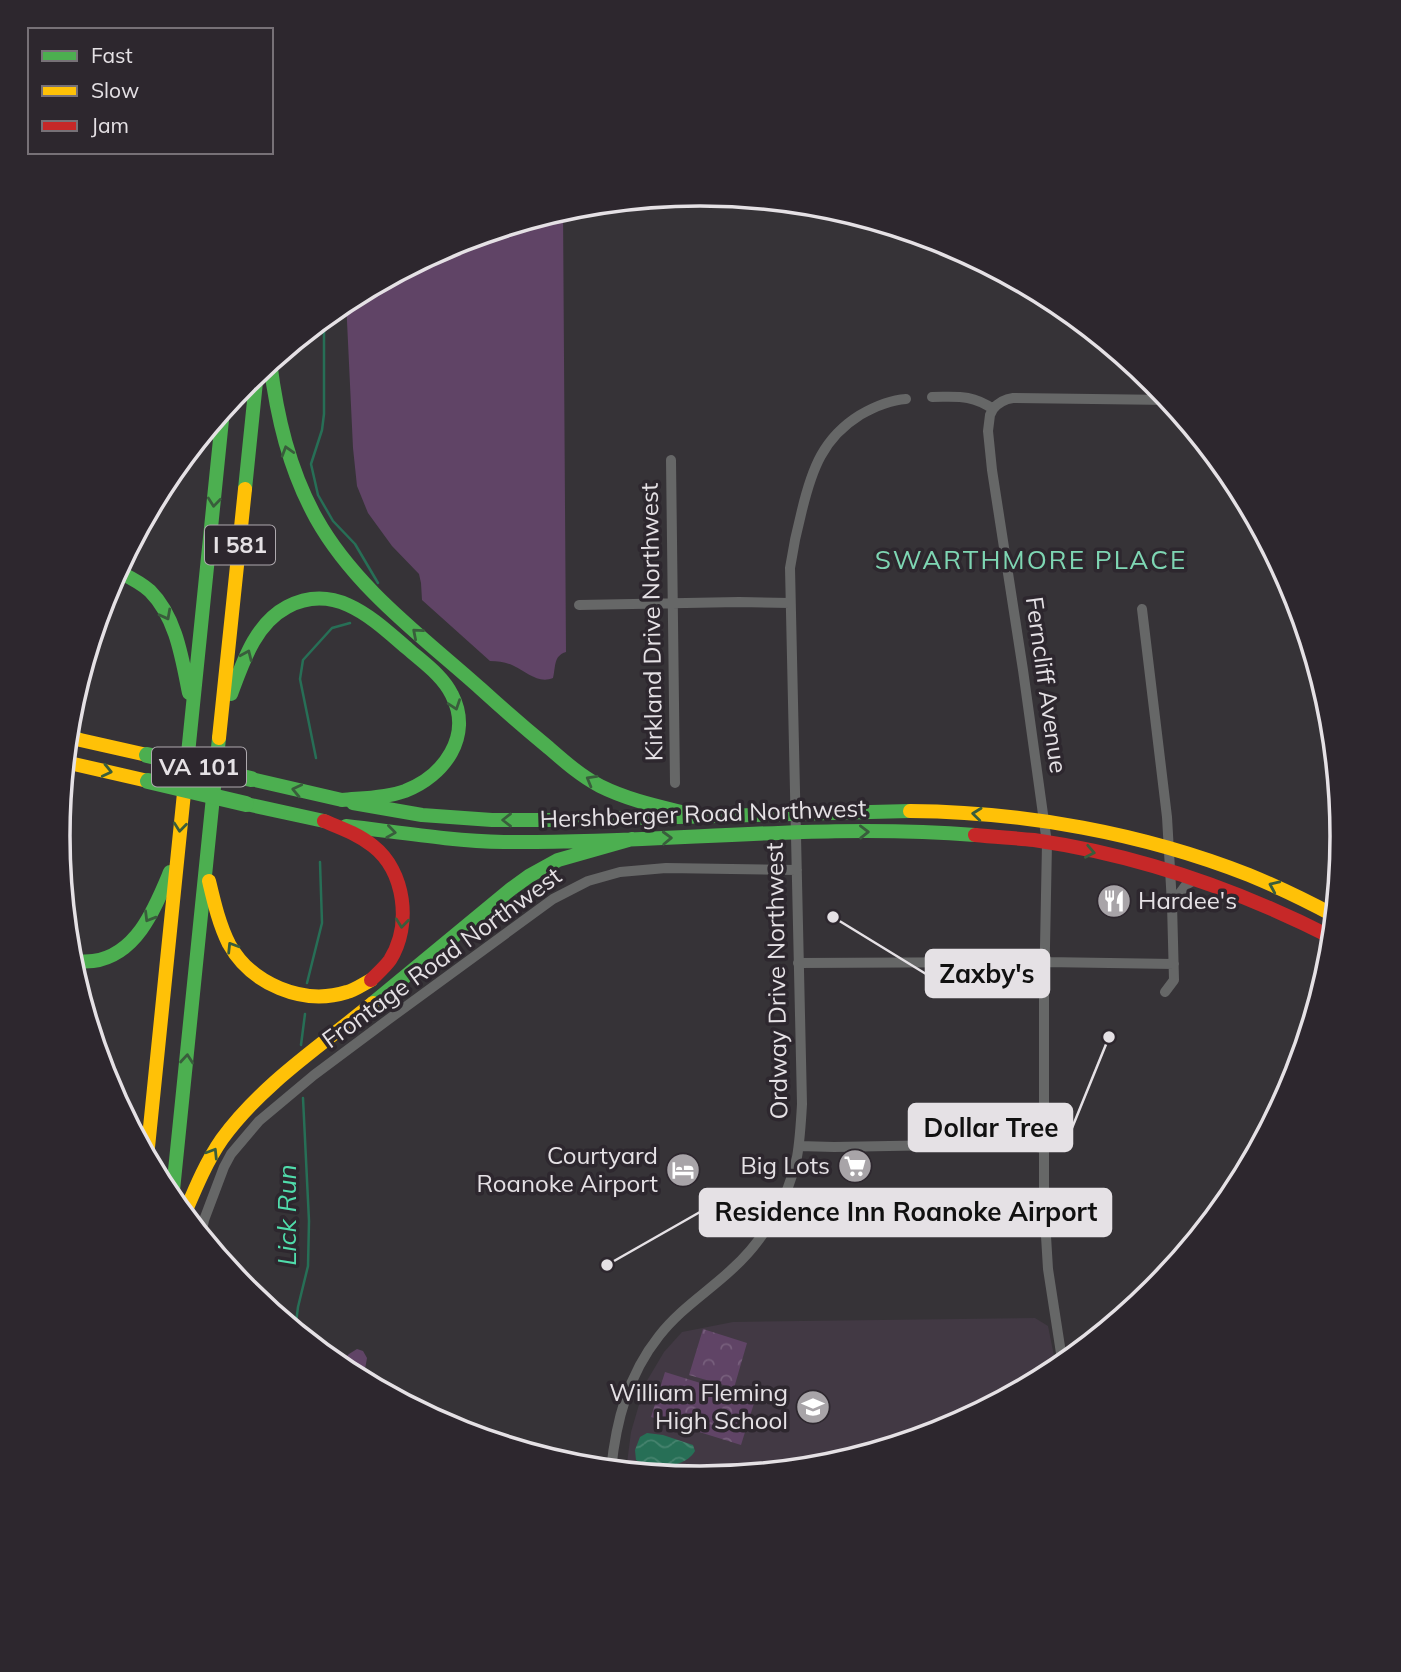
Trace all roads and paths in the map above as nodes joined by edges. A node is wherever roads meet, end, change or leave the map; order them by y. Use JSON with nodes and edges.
{"nodes":[{"id":1,"x":272,"y":374,"type":"edge"},
{"id":2,"x":255,"y":390,"type":"edge"},
{"id":3,"x":932,"y":397,"type":"dead end"},
{"id":4,"x":906,"y":399,"type":"dead end"},
{"id":5,"x":1155,"y":400,"type":"edge"},
{"id":6,"x":993,"y":409,"type":"junction"},
{"id":7,"x":221,"y":426,"type":"edge"},
{"id":8,"x":671,"y":460,"type":"dead end"},
{"id":9,"x":127,"y":576,"type":"edge"},
{"id":10,"x":673,"y":603,"type":"junction"},
{"id":11,"x":790,"y":603,"type":"junction"},
{"id":12,"x":579,"y":604,"type":"dead end"},
{"id":13,"x":1142,"y":609,"type":"dead end"},
{"id":14,"x":192,"y":710,"type":"junction"},
{"id":15,"x":222,"y":718,"type":"junction"},
{"id":16,"x":78,"y":739,"type":"edge"},
{"id":17,"x":74,"y":764,"type":"edge"},
{"id":18,"x":676,"y":783,"type":"dead end"},
{"id":19,"x":342,"y":800,"type":"junction"},
{"id":20,"x":795,"y":814,"type":"junction"},
{"id":21,"x":701,"y":817,"type":"junction"},
{"id":22,"x":324,"y":821,"type":"junction"},
{"id":23,"x":1045,"y":822,"type":"junction"},
{"id":24,"x":796,"y":833,"type":"junction"},
{"id":25,"x":632,"y":839,"type":"junction"},
{"id":26,"x":1047,"y":843,"type":"junction"},
{"id":27,"x":1169,"y":849,"type":"junction"},
{"id":28,"x":177,"y":855,"type":"junction"},
{"id":29,"x":206,"y":867,"type":"junction"},
{"id":30,"x":797,"y":870,"type":"junction"},
{"id":31,"x":1170,"y":870,"type":"junction"},
{"id":32,"x":1196,"y":879,"type":"junction"},
{"id":33,"x":1172,"y":904,"type":"junction"},
{"id":34,"x":1327,"y":912,"type":"edge"},
{"id":35,"x":1323,"y":933,"type":"edge"},
{"id":36,"x":83,"y":962,"type":"edge"},
{"id":37,"x":1045,"y":962,"type":"junction"},
{"id":38,"x":798,"y":963,"type":"junction"},
{"id":39,"x":1174,"y":964,"type":"junction"},
{"id":40,"x":1165,"y":992,"type":"dead end"},
{"id":41,"x":148,"y":1139,"type":"edge"},
{"id":42,"x":799,"y":1146,"type":"junction"},
{"id":43,"x":1044,"y":1148,"type":"junction"},
{"id":44,"x":174,"y":1182,"type":"edge"},
{"id":45,"x":189,"y":1204,"type":"edge"},
{"id":46,"x":203,"y":1224,"type":"edge"},
{"id":47,"x":1061,"y":1353,"type":"edge"},
{"id":48,"x":612,"y":1460,"type":"edge"}],
"edges":[{"from":21,"to":1,"type":"main road","one_way":true},
{"from":2,"to":15,"type":"main road","number":"I 581"},
{"from":3,"to":6,"type":"street"},
{"from":4,"to":11,"type":"street","name":"Ordway Drive Northwest"},
{"from":5,"to":6,"type":"street"},
{"from":6,"to":23,"type":"street","name":"Ferncliff Avenue"},
{"from":7,"to":14,"type":"main road","number":"I 581","one_way":true},
{"from":8,"to":10,"type":"street","name":"Kirkland Drive Northwest"},
{"from":9,"to":14,"type":"main road","one_way":true},
{"from":10,"to":11,"type":"street"},
{"from":10,"to":12,"type":"street"},
{"from":10,"to":18,"type":"street","name":"Kirkland Drive Northwest"},
{"from":11,"to":20,"type":"street","name":"Ordway Drive Northwest"},
{"from":13,"to":27,"type":"street"},
{"from":14,"to":28,"type":"main road","number":"I 581","one_way":true},
{"from":15,"to":19,"type":"main road","one_way":true},
{"from":15,"to":29,"type":"main road","number":"I 581"},
{"from":19,"to":16,"type":"main road","name":"Hershberger Road Northwest","number":"VA 101","one_way":true,"bridge":true},
{"from":17,"to":22,"type":"main road","name":"Hershberger Road Northwest","number":"VA 101","one_way":true,"bridge":true},
{"from":21,"to":19,"type":"main road","name":"Hershberger Road Northwest","number":"VA 101","one_way":true},
{"from":20,"to":21,"type":"main road","name":"Hershberger Road Northwest","number":"VA 101"},
{"from":23,"to":20,"type":"main road","name":"Hershberger Road Northwest","number":"VA 101","one_way":true},
{"from":20,"to":24,"type":"street","name":"Ordway Drive Northwest"},
{"from":22,"to":25,"type":"main road","name":"Hershberger Road Northwest","number":"VA 101","one_way":true},
{"from":22,"to":29,"type":"main road","one_way":true},
{"from":23,"to":26,"type":"street","name":"Ferncliff Avenue"},
{"from":23,"to":27,"type":"main road","name":"Hershberger Road Northwest","number":"VA 101"},
{"from":25,"to":24,"type":"main road","name":"Hershberger Road Northwest","number":"VA 101","one_way":true},
{"from":24,"to":26,"type":"main road","name":"Hershberger Road Northwest","number":"VA 101","one_way":true},
{"from":24,"to":30,"type":"street","name":"Ordway Drive Northwest"},
{"from":45,"to":25,"type":"main road","one_way":true},
{"from":26,"to":31,"type":"main road","name":"Hershberger Road Northwest","number":"VA 101","one_way":true},
{"from":26,"to":37,"type":"street","name":"Ferncliff Avenue"},
{"from":27,"to":31,"type":"street"},
{"from":34,"to":27,"type":"main road","name":"Hershberger Road Northwest","number":"VA 101","one_way":true},
{"from":28,"to":36,"type":"main road","one_way":true},
{"from":28,"to":41,"type":"main road","number":"I 581"},
{"from":44,"to":29,"type":"main road","number":"I 581","one_way":true},
{"from":30,"to":38,"type":"street","name":"Ordway Drive Northwest"},
{"from":30,"to":46,"type":"street","name":"Frontage Road Northwest"},
{"from":31,"to":32,"type":"main road","name":"Hershberger Road Northwest","number":"VA 101"},
{"from":31,"to":33,"type":"street"},
{"from":32,"to":33,"type":"street"},
{"from":32,"to":35,"type":"main road","name":"Hershberger Road Northwest","number":"VA 101"},
{"from":33,"to":39,"type":"street"},
{"from":37,"to":38,"type":"street"},
{"from":37,"to":39,"type":"street"},
{"from":37,"to":43,"type":"street","name":"Ferncliff Avenue"},
{"from":38,"to":42,"type":"street","name":"Ordway Drive Northwest"},
{"from":39,"to":40,"type":"street"},
{"from":42,"to":43,"type":"street"},
{"from":42,"to":48,"type":"street","name":"Ordway Drive Northwest"},
{"from":43,"to":47,"type":"street","name":"Ferncliff Avenue"}]}
